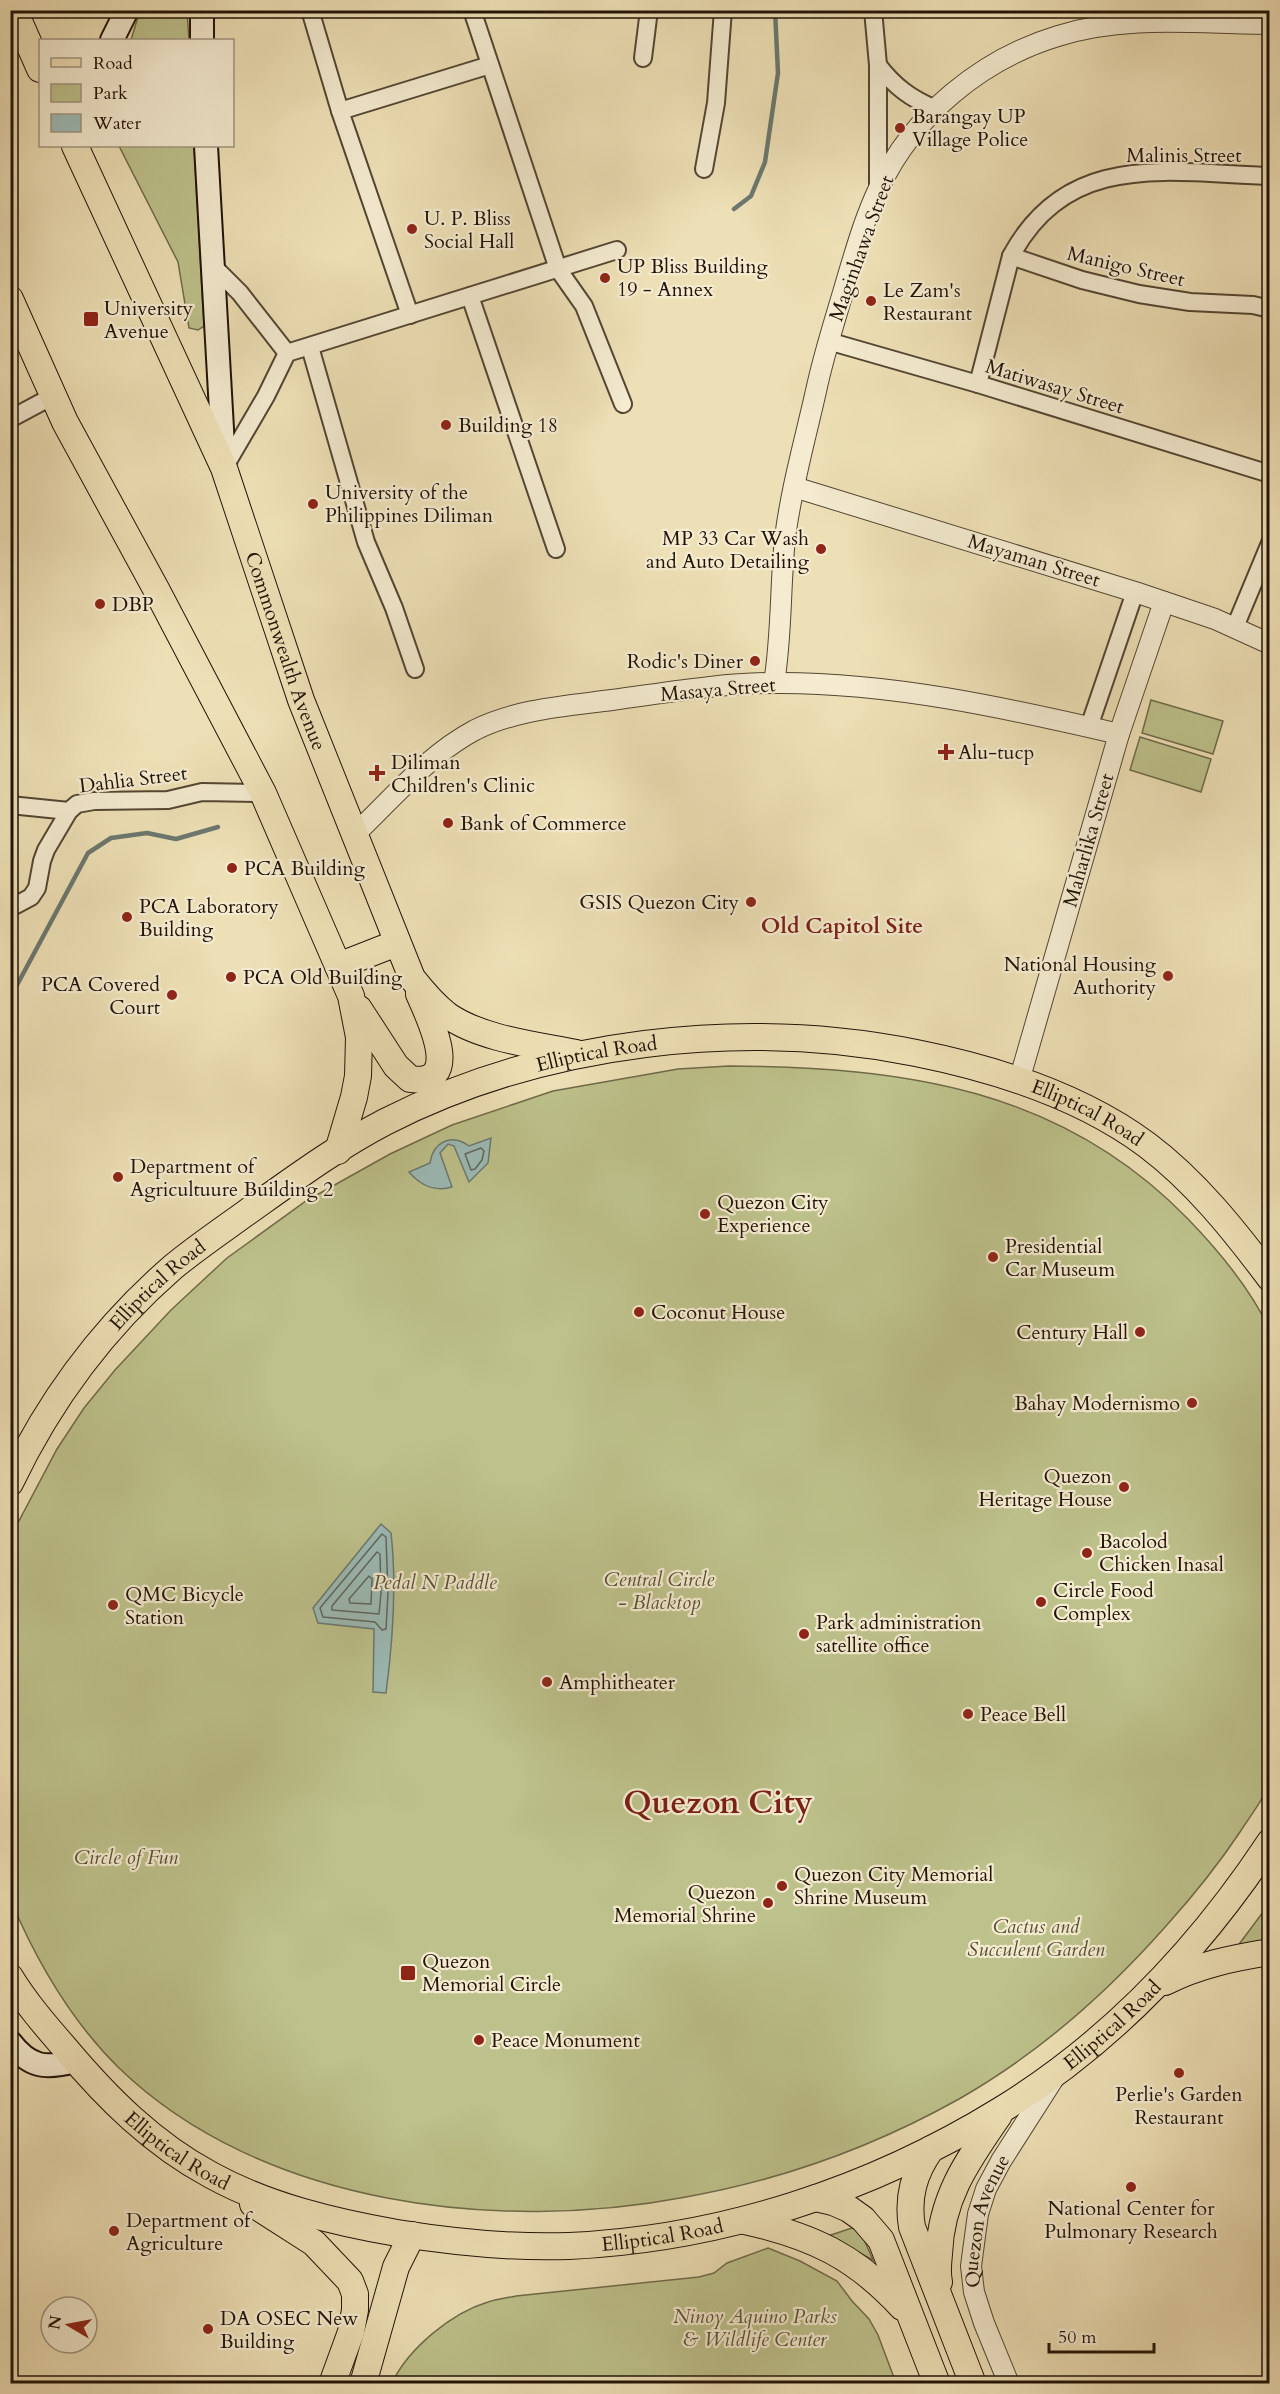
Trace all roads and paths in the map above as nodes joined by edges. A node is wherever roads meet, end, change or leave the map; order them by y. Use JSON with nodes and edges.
{"nodes":[{"id":1,"x":14,"y":10,"type":"edge"},
{"id":2,"x":127,"y":10,"type":"edge"},
{"id":3,"x":202,"y":10,"type":"edge"},
{"id":4,"x":310,"y":10,"type":"edge"},
{"id":5,"x":472,"y":10,"type":"edge"},
{"id":6,"x":649,"y":10,"type":"edge"},
{"id":7,"x":723,"y":10,"type":"edge"},
{"id":8,"x":873,"y":10,"type":"edge"},
{"id":9,"x":1269,"y":24,"type":"edge"},
{"id":10,"x":112,"y":39,"type":"edge"},
{"id":11,"x":202,"y":39,"type":"edge"},
{"id":12,"x":33,"y":43,"type":"edge"},
{"id":13,"x":643,"y":58,"type":"dead end"},
{"id":14,"x":39,"y":65,"type":"edge"},
{"id":15,"x":490,"y":65,"type":"junction"},
{"id":16,"x":878,"y":65,"type":"junction"},
{"id":17,"x":936,"y":109,"type":"junction"},
{"id":18,"x":340,"y":111,"type":"junction"},
{"id":19,"x":75,"y":147,"type":"edge"},
{"id":20,"x":206,"y":147,"type":"edge"},
{"id":21,"x":704,"y":169,"type":"dead end"},
{"id":22,"x":1269,"y":176,"type":"edge"},
{"id":23,"x":878,"y":189,"type":"junction"},
{"id":24,"x":617,"y":250,"type":"dead end"},
{"id":25,"x":1011,"y":256,"type":"junction"},
{"id":26,"x":212,"y":265,"type":"junction"},
{"id":27,"x":558,"y":269,"type":"junction"},
{"id":28,"x":470,"y":296,"type":"junction"},
{"id":29,"x":10,"y":300,"type":"edge"},
{"id":30,"x":1269,"y":309,"type":"edge"},
{"id":31,"x":410,"y":315,"type":"junction"},
{"id":32,"x":828,"y":341,"type":"junction"},
{"id":33,"x":310,"y":347,"type":"junction"},
{"id":34,"x":287,"y":353,"type":"junction"},
{"id":35,"x":978,"y":384,"type":"junction"},
{"id":36,"x":53,"y":396,"type":"junction"},
{"id":37,"x":623,"y":404,"type":"dead end"},
{"id":38,"x":10,"y":419,"type":"edge"},
{"id":39,"x":224,"y":468,"type":"junction"},
{"id":40,"x":1269,"y":474,"type":"edge"},
{"id":41,"x":794,"y":487,"type":"junction"},
{"id":42,"x":1269,"y":543,"type":"edge"},
{"id":43,"x":555,"y":549,"type":"dead end"},
{"id":44,"x":1135,"y":592,"type":"junction"},
{"id":45,"x":1164,"y":602,"type":"junction"},
{"id":46,"x":1235,"y":627,"type":"junction"},
{"id":47,"x":1269,"y":644,"type":"edge"},
{"id":48,"x":415,"y":669,"type":"dead end"},
{"id":49,"x":774,"y":682,"type":"junction"},
{"id":50,"x":1089,"y":727,"type":"junction"},
{"id":51,"x":1119,"y":734,"type":"junction"},
{"id":52,"x":263,"y":793,"type":"junction"},
{"id":53,"x":10,"y":805,"type":"edge"},
{"id":54,"x":69,"y":811,"type":"junction"},
{"id":55,"x":356,"y":833,"type":"junction"},
{"id":56,"x":10,"y":904,"type":"edge"},
{"id":57,"x":397,"y":944,"type":"junction"},
{"id":58,"x":338,"y":966,"type":"junction"},
{"id":59,"x":412,"y":978,"type":"junction"},
{"id":60,"x":351,"y":996,"type":"junction"},
{"id":61,"x":585,"y":1055,"type":"junction"},
{"id":62,"x":1019,"y":1081,"type":"junction"},
{"id":63,"x":338,"y":1151,"type":"junction"},
{"id":64,"x":1269,"y":1278,"type":"edge"},
{"id":65,"x":10,"y":1483,"type":"edge"},
{"id":66,"x":1269,"y":1842,"type":"edge"},
{"id":67,"x":1269,"y":1952,"type":"edge"},
{"id":68,"x":10,"y":1977,"type":"edge"},
{"id":69,"x":1154,"y":1988,"type":"junction"},
{"id":70,"x":10,"y":2042,"type":"edge"},
{"id":71,"x":75,"y":2061,"type":"junction"},
{"id":72,"x":1060,"y":2069,"type":"junction"},
{"id":73,"x":1002,"y":2109,"type":"junction"},
{"id":74,"x":931,"y":2149,"type":"junction"},
{"id":75,"x":226,"y":2183,"type":"junction"},
{"id":76,"x":816,"y":2198,"type":"junction"},
{"id":77,"x":742,"y":2220,"type":"junction"},
{"id":78,"x":912,"y":2227,"type":"junction"},
{"id":79,"x":412,"y":2235,"type":"junction"},
{"id":80,"x":881,"y":2240,"type":"junction"},
{"id":81,"x":909,"y":2314,"type":"junction"},
{"id":82,"x":945,"y":2314,"type":"junction"},
{"id":83,"x":332,"y":2384,"type":"edge"},
{"id":84,"x":363,"y":2384,"type":"edge"},
{"id":85,"x":937,"y":2384,"type":"edge"},
{"id":86,"x":973,"y":2384,"type":"edge"},
{"id":87,"x":1009,"y":2384,"type":"edge"}],
"edges":[{"from":1,"to":12,"type":"main road"},
{"from":2,"to":10,"type":"main road"},
{"from":3,"to":11,"type":"main road"},
{"from":4,"to":18,"type":"street"},
{"from":5,"to":15,"type":"street"},
{"from":6,"to":13,"type":"street"},
{"from":7,"to":21,"type":"street"},
{"from":8,"to":16,"type":"street"},
{"from":9,"to":17,"type":"street","name":"Maginhawa Street"},
{"from":12,"to":14,"type":"main road"},
{"from":15,"to":18,"type":"street"},
{"from":15,"to":27,"type":"street"},
{"from":16,"to":17,"type":"street"},
{"from":16,"to":23,"type":"street"},
{"from":17,"to":23,"type":"street","name":"Maginhawa Street"},
{"from":18,"to":31,"type":"street"},
{"from":19,"to":39,"type":"main road","name":"Commonwealth Avenue"},
{"from":20,"to":26,"type":"main road"},
{"from":22,"to":25,"type":"street","name":"Malinis Street"},
{"from":23,"to":32,"type":"street","name":"Maginhawa Street"},
{"from":24,"to":27,"type":"street"},
{"from":25,"to":30,"type":"street","name":"Manigo Street"},
{"from":25,"to":35,"type":"street","name":"Malinis Street"},
{"from":26,"to":34,"type":"street"},
{"from":26,"to":39,"type":"main road"},
{"from":27,"to":28,"type":"street"},
{"from":27,"to":37,"type":"street"},
{"from":28,"to":31,"type":"street"},
{"from":28,"to":43,"type":"street"},
{"from":29,"to":36,"type":"main road"},
{"from":31,"to":33,"type":"street"},
{"from":32,"to":35,"type":"street","name":"Matiwasay Street"},
{"from":32,"to":41,"type":"street","name":"Maginhawa Street"},
{"from":33,"to":34,"type":"street"},
{"from":33,"to":48,"type":"street"},
{"from":34,"to":39,"type":"street"},
{"from":35,"to":40,"type":"street","name":"Matiwasay Street"},
{"from":36,"to":38,"type":"street"},
{"from":36,"to":52,"type":"main road"},
{"from":39,"to":55,"type":"main road","name":"Commonwealth Avenue"},
{"from":41,"to":44,"type":"street","name":"Mayaman Street"},
{"from":41,"to":49,"type":"street","name":"Maginhawa Street"},
{"from":42,"to":46,"type":"street"},
{"from":44,"to":45,"type":"street","name":"Mayaman Street"},
{"from":44,"to":50,"type":"street"},
{"from":45,"to":46,"type":"street","name":"Mayaman Street"},
{"from":45,"to":51,"type":"street","name":"Maharlika Street"},
{"from":46,"to":47,"type":"street","name":"Mayaman Street"},
{"from":49,"to":50,"type":"street","name":"Masaya Street"},
{"from":49,"to":55,"type":"street","name":"Masaya Street"},
{"from":50,"to":51,"type":"street","name":"Masaya Street"},
{"from":51,"to":62,"type":"street","name":"Maharlika Street"},
{"from":52,"to":54,"type":"street","name":"Dahlia Street"},
{"from":52,"to":58,"type":"main road"},
{"from":53,"to":54,"type":"street","name":"Dahlia Street"},
{"from":54,"to":56,"type":"street"},
{"from":55,"to":57,"type":"main road","name":"Commonwealth Avenue"},
{"from":57,"to":58,"type":"main road"},
{"from":57,"to":59,"type":"main road","name":"Commonwealth Avenue"},
{"from":58,"to":60,"type":"main road"},
{"from":59,"to":60,"type":"main road"},
{"from":59,"to":61,"type":"main road","name":"Commonwealth Avenue"},
{"from":60,"to":63,"type":"main road"},
{"from":61,"to":62,"type":"main road","name":"Elliptical Road"},
{"from":61,"to":63,"type":"main road","name":"Elliptical Road"},
{"from":62,"to":64,"type":"main road","name":"Elliptical Road"},
{"from":63,"to":65,"type":"main road","name":"Elliptical Road"},
{"from":66,"to":69,"type":"main road","name":"Elliptical Road"},
{"from":67,"to":69,"type":"main road"},
{"from":68,"to":71,"type":"main road","name":"Elliptical Road"},
{"from":69,"to":72,"type":"main road","name":"Elliptical Road"},
{"from":70,"to":71,"type":"main road"},
{"from":71,"to":75,"type":"main road","name":"Elliptical Road"},
{"from":72,"to":73,"type":"main road","name":"Elliptical Road"},
{"from":72,"to":87,"type":"street","name":"Quezon Avenue"},
{"from":73,"to":74,"type":"main road","name":"Elliptical Road"},
{"from":73,"to":82,"type":"main road","name":"Quezon Avenue"},
{"from":74,"to":76,"type":"main road","name":"Elliptical Road"},
{"from":74,"to":78,"type":"main road","name":"Quezon Avenue"},
{"from":75,"to":79,"type":"main road","name":"Elliptical Road"},
{"from":75,"to":83,"type":"main road"},
{"from":76,"to":77,"type":"main road","name":"Elliptical Road"},
{"from":76,"to":80,"type":"main road"},
{"from":77,"to":79,"type":"main road","name":"Elliptical Road"},
{"from":77,"to":81,"type":"main road"},
{"from":78,"to":80,"type":"main road"},
{"from":78,"to":82,"type":"main road","name":"Quezon Avenue"},
{"from":79,"to":84,"type":"main road"},
{"from":80,"to":81,"type":"main road"},
{"from":81,"to":85,"type":"main road"},
{"from":82,"to":86,"type":"main road","name":"Quezon Avenue"}]}
